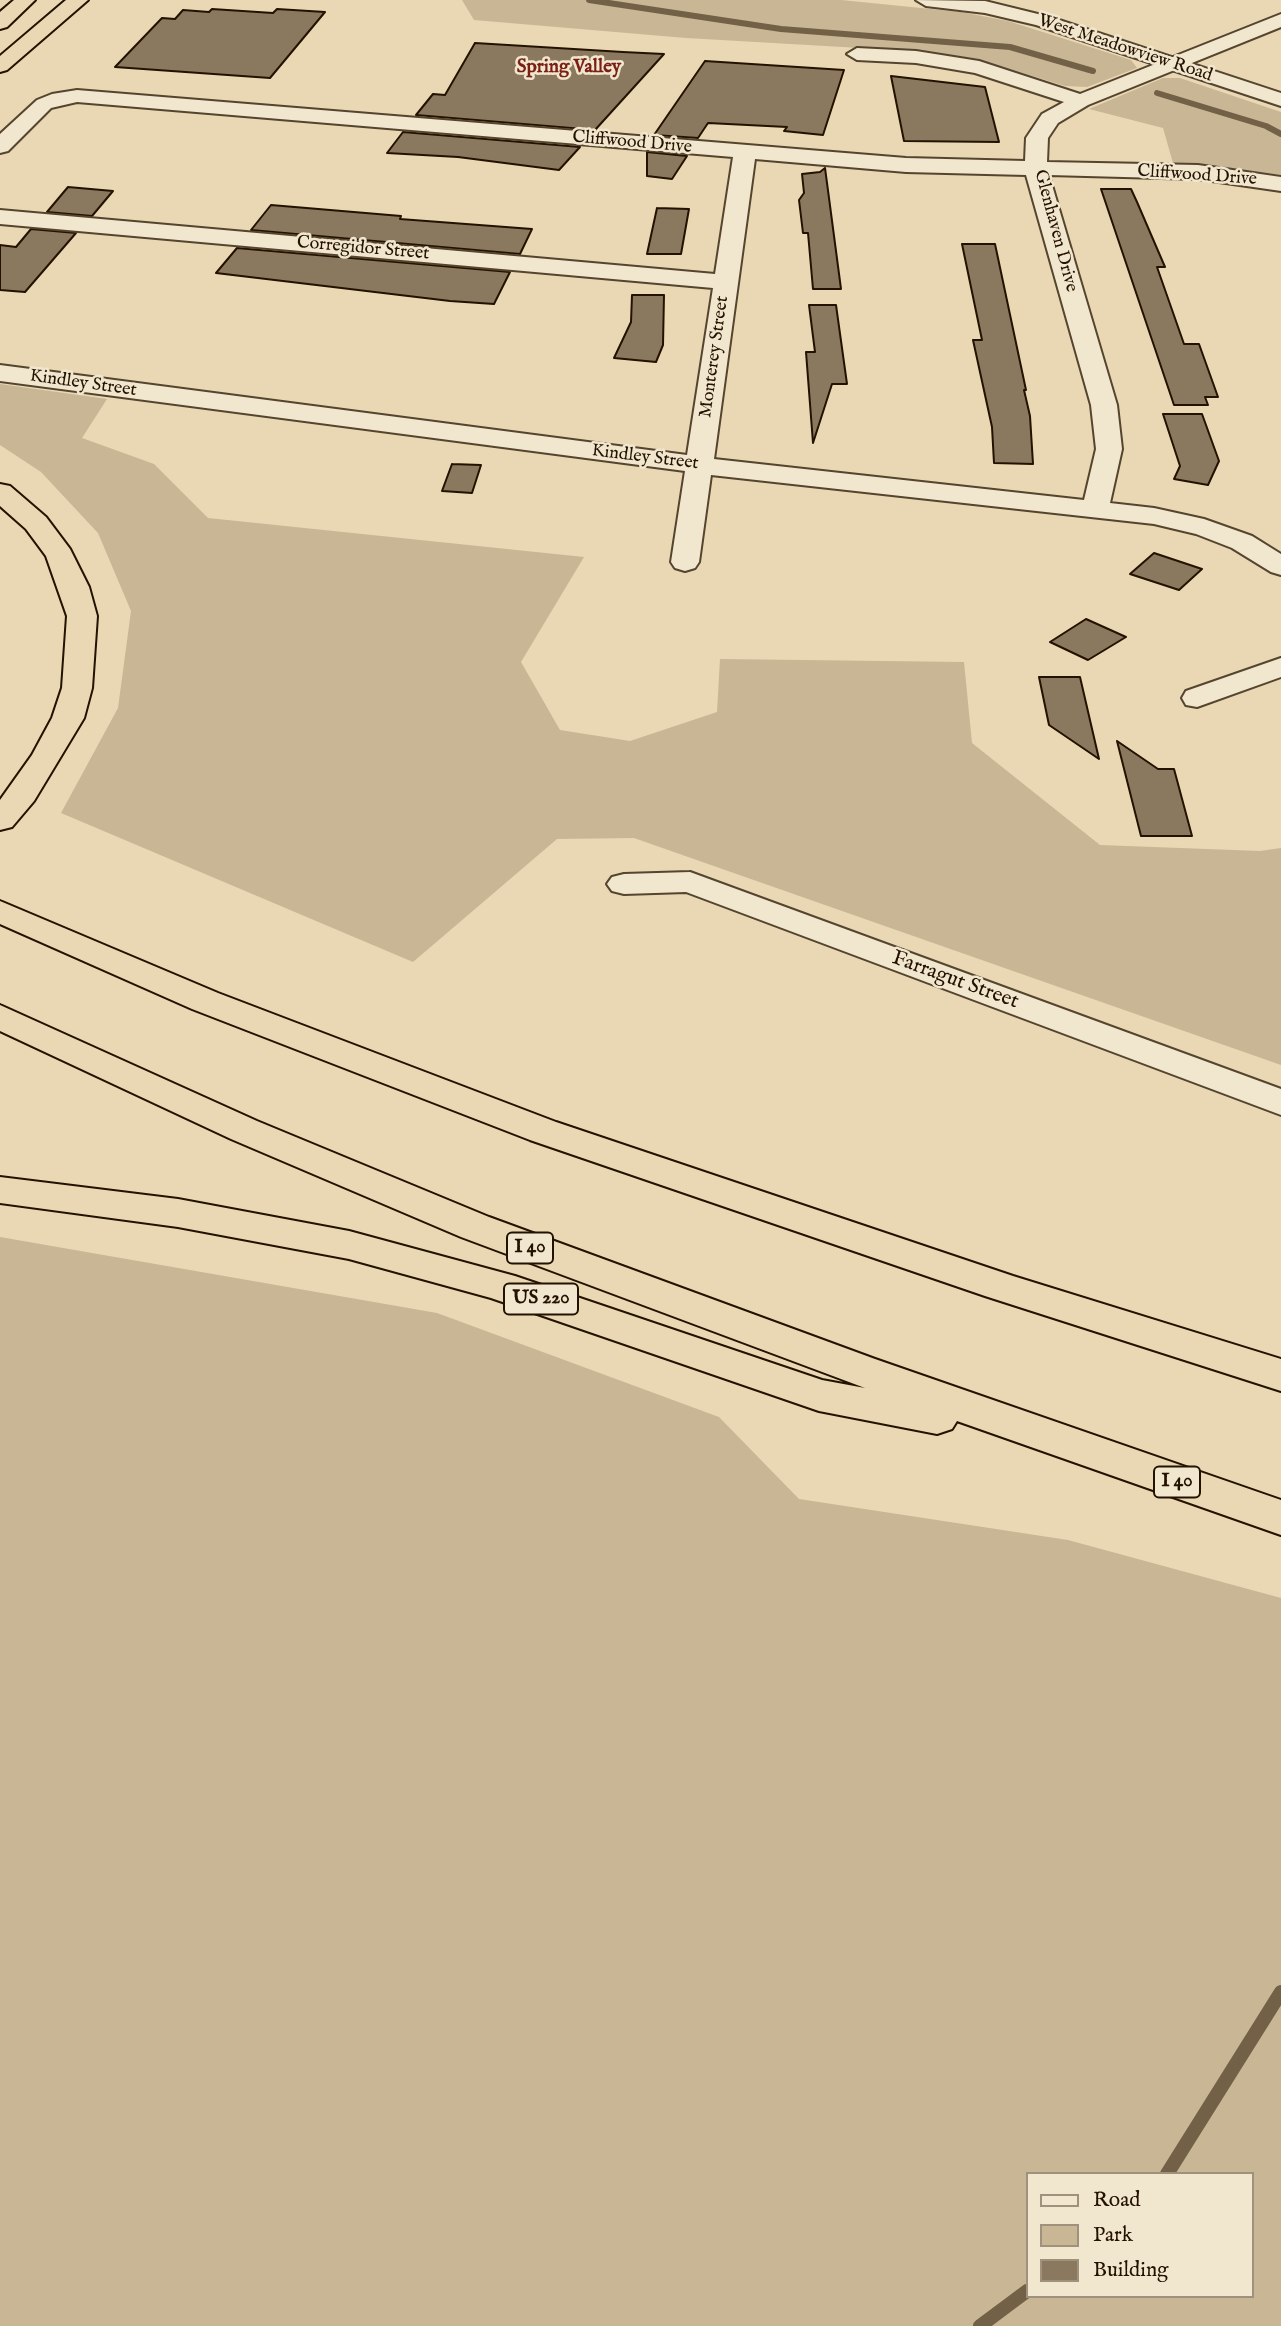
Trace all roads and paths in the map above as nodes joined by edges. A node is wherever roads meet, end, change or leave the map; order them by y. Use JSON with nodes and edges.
{"nodes":[{"id":1,"x":25,"y":0,"type":"edge"},
{"id":2,"x":78,"y":0,"type":"edge"},
{"id":3,"x":926,"y":0,"type":"edge"},
{"id":4,"x":960,"y":2,"type":"edge"},
{"id":5,"x":1281,"y":20,"type":"edge"},
{"id":6,"x":0,"y":23,"type":"edge"},
{"id":7,"x":858,"y":54,"type":"dead end"},
{"id":8,"x":1172,"y":64,"type":"junction"},
{"id":9,"x":0,"y":66,"type":"edge"},
{"id":10,"x":1281,"y":100,"type":"edge"},
{"id":11,"x":1081,"y":101,"type":"junction"},
{"id":12,"x":0,"y":146,"type":"edge"},
{"id":13,"x":746,"y":153,"type":"junction"},
{"id":14,"x":1036,"y":170,"type":"junction"},
{"id":15,"x":1281,"y":184,"type":"edge"},
{"id":16,"x":0,"y":216,"type":"edge"},
{"id":17,"x":726,"y":282,"type":"junction"},
{"id":18,"x":0,"y":373,"type":"edge"},
{"id":19,"x":699,"y":466,"type":"junction"},
{"id":20,"x":0,"y":492,"type":"edge"},
{"id":21,"x":1094,"y":510,"type":"junction"},
{"id":22,"x":685,"y":562,"type":"dead end"},
{"id":23,"x":1280,"y":563,"type":"edge"},
{"id":24,"x":1281,"y":667,"type":"edge"},
{"id":25,"x":1197,"y":698,"type":"dead end"},
{"id":26,"x":0,"y":820,"type":"edge"},
{"id":27,"x":624,"y":884,"type":"dead end"},
{"id":28,"x":0,"y":911,"type":"edge"},
{"id":29,"x":0,"y":1017,"type":"edge"},
{"id":30,"x":1281,"y":1103,"type":"edge"},
{"id":31,"x":0,"y":1190,"type":"edge"},
{"id":32,"x":1281,"y":1375,"type":"edge"},
{"id":33,"x":1073,"y":1446,"type":"junction"},
{"id":34,"x":1281,"y":1518,"type":"edge"}],
"edges":[{"from":1,"to":6,"type":"highway"},
{"from":2,"to":9,"type":"highway"},
{"from":3,"to":4,"type":"street","name":"West Meadowview Road"},
{"from":4,"to":8,"type":"street","name":"West Meadowview Road"},
{"from":5,"to":8,"type":"street","name":"Glenhaven Drive"},
{"from":7,"to":11,"type":"street"},
{"from":8,"to":10,"type":"street","name":"West Meadowview Road"},
{"from":8,"to":11,"type":"street","name":"Glenhaven Drive"},
{"from":11,"to":14,"type":"street","name":"Glenhaven Drive"},
{"from":12,"to":13,"type":"street","name":"Cliffwood Drive"},
{"from":13,"to":14,"type":"street","name":"Cliffwood Drive"},
{"from":13,"to":17,"type":"street","name":"Monterey Street"},
{"from":14,"to":15,"type":"street","name":"Cliffwood Drive"},
{"from":14,"to":21,"type":"street","name":"Glenhaven Drive"},
{"from":16,"to":17,"type":"street","name":"Corregidor Street"},
{"from":17,"to":19,"type":"street","name":"Monterey Street"},
{"from":18,"to":19,"type":"street","name":"Kindley Street"},
{"from":19,"to":21,"type":"street","name":"Kindley Street"},
{"from":19,"to":22,"type":"street","name":"Monterey Street"},
{"from":20,"to":26,"type":"highway"},
{"from":21,"to":23,"type":"street","name":"Kindley Street"},
{"from":24,"to":25,"type":"street"},
{"from":27,"to":30,"type":"street","name":"Farragut Street"},
{"from":28,"to":32,"type":"highway"},
{"from":29,"to":33,"type":"highway","number":"I 40"},
{"from":31,"to":33,"type":"highway","number":"US 220"},
{"from":33,"to":34,"type":"highway","number":"I 40"}]}
